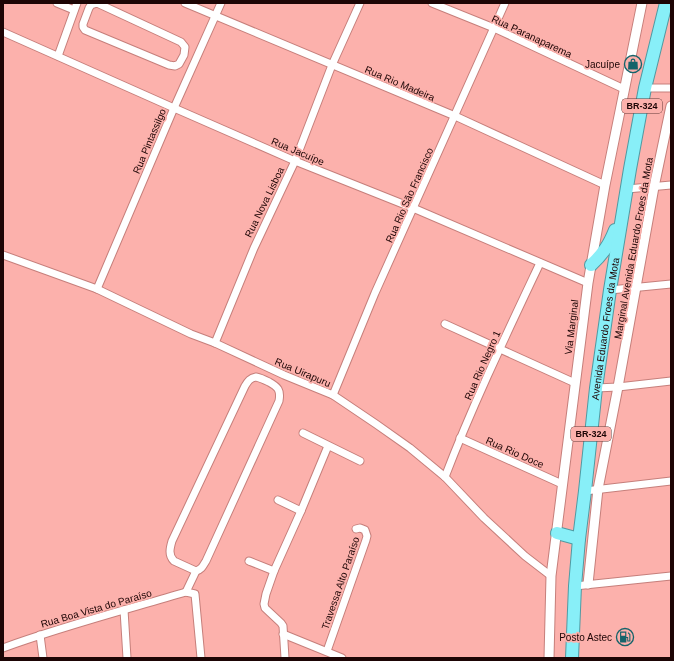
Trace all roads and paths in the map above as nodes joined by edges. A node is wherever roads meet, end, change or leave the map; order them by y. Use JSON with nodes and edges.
{"nodes":[{"id":1,"x":57,"y":3,"type":"edge"},
{"id":2,"x":97,"y":3,"type":"edge"},
{"id":3,"x":185,"y":3,"type":"edge"},
{"id":4,"x":222,"y":3,"type":"edge"},
{"id":5,"x":360,"y":3,"type":"edge"},
{"id":6,"x":432,"y":3,"type":"edge"},
{"id":7,"x":505,"y":3,"type":"edge"},
{"id":8,"x":642,"y":3,"type":"edge"},
{"id":9,"x":666,"y":3,"type":"edge"},
{"id":10,"x":75,"y":7,"type":"edge"},
{"id":11,"x":216,"y":16,"type":"junction"},
{"id":12,"x":494,"y":28,"type":"junction"},
{"id":13,"x":3,"y":32,"type":"edge"},
{"id":14,"x":58,"y":56,"type":"junction"},
{"id":15,"x":183,"y":57,"type":"junction"},
{"id":16,"x":194,"y":62,"type":"junction"},
{"id":17,"x":332,"y":65,"type":"junction"},
{"id":18,"x":645,"y":88,"type":"junction"},
{"id":19,"x":671,"y":88,"type":"edge"},
{"id":20,"x":624,"y":89,"type":"junction"},
{"id":21,"x":671,"y":106,"type":"edge"},
{"id":22,"x":174,"y":108,"type":"junction"},
{"id":23,"x":455,"y":116,"type":"junction"},
{"id":24,"x":295,"y":161,"type":"junction"},
{"id":25,"x":605,"y":185,"type":"junction"},
{"id":26,"x":671,"y":185,"type":"edge"},
{"id":27,"x":654,"y":187,"type":"junction"},
{"id":28,"x":626,"y":189,"type":"junction"},
{"id":29,"x":413,"y":208,"type":"junction"},
{"id":30,"x":623,"y":210,"type":"junction"},
{"id":31,"x":3,"y":256,"type":"edge"},
{"id":32,"x":540,"y":263,"type":"junction"},
{"id":33,"x":590,"y":265,"type":"junction"},
{"id":34,"x":588,"y":283,"type":"junction"},
{"id":35,"x":671,"y":284,"type":"edge"},
{"id":36,"x":636,"y":287,"type":"junction"},
{"id":37,"x":97,"y":289,"type":"junction"},
{"id":38,"x":610,"y":290,"type":"junction"},
{"id":39,"x":445,"y":324,"type":"dead end"},
{"id":40,"x":215,"y":343,"type":"junction"},
{"id":41,"x":500,"y":349,"type":"junction"},
{"id":42,"x":671,"y":381,"type":"edge"},
{"id":43,"x":575,"y":383,"type":"junction"},
{"id":44,"x":618,"y":386,"type":"junction"},
{"id":45,"x":596,"y":388,"type":"junction"},
{"id":46,"x":333,"y":395,"type":"junction"},
{"id":47,"x":303,"y":433,"type":"dead end"},
{"id":48,"x":460,"y":438,"type":"junction"},
{"id":49,"x":328,"y":446,"type":"junction"},
{"id":50,"x":360,"y":461,"type":"dead end"},
{"id":51,"x":445,"y":477,"type":"junction"},
{"id":52,"x":671,"y":481,"type":"edge"},
{"id":53,"x":562,"y":484,"type":"junction"},
{"id":54,"x":598,"y":490,"type":"junction"},
{"id":55,"x":585,"y":491,"type":"junction"},
{"id":56,"x":278,"y":500,"type":"dead end"},
{"id":57,"x":301,"y":510,"type":"junction"},
{"id":58,"x":356,"y":529,"type":"dead end"},
{"id":59,"x":557,"y":533,"type":"junction"},
{"id":60,"x":579,"y":539,"type":"junction"},
{"id":61,"x":249,"y":561,"type":"dead end"},
{"id":62,"x":196,"y":571,"type":"junction"},
{"id":63,"x":274,"y":571,"type":"junction"},
{"id":64,"x":551,"y":576,"type":"junction"},
{"id":65,"x":671,"y":576,"type":"edge"},
{"id":66,"x":588,"y":584,"type":"junction"},
{"id":67,"x":575,"y":586,"type":"junction"},
{"id":68,"x":186,"y":592,"type":"junction"},
{"id":69,"x":124,"y":610,"type":"junction"},
{"id":70,"x":40,"y":634,"type":"junction"},
{"id":71,"x":283,"y":634,"type":"junction"},
{"id":72,"x":3,"y":648,"type":"edge"},
{"id":73,"x":327,"y":651,"type":"junction"},
{"id":74,"x":43,"y":658,"type":"edge"},
{"id":75,"x":128,"y":658,"type":"edge"},
{"id":76,"x":201,"y":658,"type":"edge"},
{"id":77,"x":285,"y":658,"type":"edge"},
{"id":78,"x":342,"y":658,"type":"edge"},
{"id":79,"x":549,"y":658,"type":"edge"},
{"id":80,"x":572,"y":658,"type":"edge"}],
"edges":[{"from":1,"to":10,"type":"street"},
{"from":2,"to":15,"type":"street"},
{"from":2,"to":15,"type":"street"},
{"from":3,"to":11,"type":"street","name":"Rua Rio Madeira"},
{"from":4,"to":11,"type":"street","name":"Rua Pintassilgo"},
{"from":5,"to":17,"type":"street","name":"Rua Nova Lisboa"},
{"from":6,"to":12,"type":"street","name":"Rua Paranaparema"},
{"from":7,"to":12,"type":"street","name":"Rua Rio São Francisco"},
{"from":8,"to":20,"type":"street","name":"Via Marginal"},
{"from":9,"to":18,"type":"highway","name":"Avenida Eduardo Froes da Mota","number":"BR-324"},
{"from":10,"to":14,"type":"street"},
{"from":11,"to":16,"type":"street","name":"Rua Pintassilgo"},
{"from":11,"to":17,"type":"street","name":"Rua Rio Madeira"},
{"from":12,"to":20,"type":"street","name":"Rua Paranaparema"},
{"from":12,"to":23,"type":"street","name":"Rua Rio São Francisco"},
{"from":13,"to":14,"type":"street","name":"Rua Jacuípe"},
{"from":14,"to":22,"type":"street","name":"Rua Jacuípe"},
{"from":15,"to":16,"type":"street"},
{"from":16,"to":22,"type":"street","name":"Rua Pintassilgo"},
{"from":17,"to":23,"type":"street","name":"Rua Rio Madeira"},
{"from":17,"to":24,"type":"street","name":"Rua Nova Lisboa"},
{"from":18,"to":19,"type":"street"},
{"from":18,"to":28,"type":"highway","name":"Avenida Eduardo Froes da Mota","number":"BR-324"},
{"from":20,"to":25,"type":"street","name":"Via Marginal"},
{"from":21,"to":27,"type":"street","name":"Marginal Avenida Eduardo Froes da Mota"},
{"from":22,"to":24,"type":"street","name":"Rua Jacuípe"},
{"from":22,"to":37,"type":"street","name":"Rua Pintassilgo"},
{"from":23,"to":25,"type":"street","name":"Rua Rio Madeira"},
{"from":23,"to":29,"type":"street","name":"Rua Rio São Francisco"},
{"from":24,"to":29,"type":"street","name":"Rua Jacuípe"},
{"from":24,"to":40,"type":"street","name":"Rua Nova Lisboa"},
{"from":25,"to":33,"type":"street","name":"Via Marginal"},
{"from":26,"to":27,"type":"street"},
{"from":27,"to":28,"type":"street"},
{"from":27,"to":36,"type":"street","name":"Marginal Avenida Eduardo Froes da Mota"},
{"from":28,"to":30,"type":"highway","name":"Avenida Eduardo Froes da Mota","number":"BR-324"},
{"from":29,"to":32,"type":"street","name":"Rua Jacuípe"},
{"from":29,"to":46,"type":"street","name":"Rua Rio São Francisco"},
{"from":30,"to":33,"type":"highway"},
{"from":30,"to":38,"type":"highway","name":"Avenida Eduardo Froes da Mota","number":"BR-324"},
{"from":31,"to":37,"type":"street","name":"Rua Uirapuru"},
{"from":32,"to":34,"type":"street","name":"Rua Jacuípe"},
{"from":32,"to":41,"type":"street","name":"Rua Rio Negro 1"},
{"from":33,"to":34,"type":"street","name":"Via Marginal"},
{"from":34,"to":43,"type":"street","name":"Via Marginal"},
{"from":35,"to":36,"type":"street"},
{"from":36,"to":38,"type":"street"},
{"from":36,"to":44,"type":"street","name":"Marginal Avenida Eduardo Froes da Mota"},
{"from":37,"to":40,"type":"street","name":"Rua Uirapuru"},
{"from":38,"to":45,"type":"highway","name":"Avenida Eduardo Froes da Mota","number":"BR-324"},
{"from":39,"to":41,"type":"street"},
{"from":40,"to":46,"type":"street","name":"Rua Uirapuru"},
{"from":41,"to":43,"type":"street"},
{"from":41,"to":48,"type":"street","name":"Rua Rio Negro 1"},
{"from":42,"to":44,"type":"street"},
{"from":43,"to":53,"type":"street","name":"Via Marginal"},
{"from":44,"to":45,"type":"street"},
{"from":44,"to":54,"type":"street","name":"Marginal Avenida Eduardo Froes da Mota"},
{"from":45,"to":55,"type":"highway","name":"Avenida Eduardo Froes da Mota","number":"BR-324"},
{"from":46,"to":51,"type":"street","name":"Rua Uirapuru"},
{"from":47,"to":49,"type":"street"},
{"from":48,"to":51,"type":"street","name":"Rua Rio Negro 1"},
{"from":48,"to":53,"type":"street","name":"Rua Rio Doce"},
{"from":49,"to":50,"type":"street"},
{"from":49,"to":57,"type":"street"},
{"from":51,"to":64,"type":"street","name":"Rua Uirapuru"},
{"from":52,"to":54,"type":"street"},
{"from":53,"to":59,"type":"street","name":"Via Marginal"},
{"from":54,"to":55,"type":"street"},
{"from":54,"to":66,"type":"street","name":"Marginal Avenida Eduardo Froes da Mota"},
{"from":55,"to":60,"type":"highway","name":"Avenida Eduardo Froes da Mota","number":"BR-324"},
{"from":56,"to":57,"type":"street"},
{"from":57,"to":63,"type":"street"},
{"from":58,"to":73,"type":"street","name":"Travessa Alto Paraíso"},
{"from":59,"to":60,"type":"highway"},
{"from":59,"to":64,"type":"street","name":"Via Marginal"},
{"from":60,"to":67,"type":"highway","name":"Avenida Eduardo Froes da Mota","number":"BR-324"},
{"from":61,"to":63,"type":"street"},
{"from":62,"to":62,"type":"street"},
{"from":62,"to":68,"type":"street"},
{"from":63,"to":71,"type":"street"},
{"from":64,"to":79,"type":"street","name":"Via Marginal"},
{"from":65,"to":66,"type":"street"},
{"from":66,"to":67,"type":"street"},
{"from":67,"to":80,"type":"highway","name":"Avenida Eduardo Froes da Mota","number":"BR-324"},
{"from":68,"to":69,"type":"street","name":"Rua Boa Vista do Paraíso"},
{"from":68,"to":76,"type":"street","name":"Rua Boa Vista do Paraíso"},
{"from":69,"to":70,"type":"street","name":"Rua Boa Vista do Paraíso"},
{"from":69,"to":75,"type":"street"},
{"from":70,"to":72,"type":"street","name":"Rua Boa Vista do Paraíso"},
{"from":70,"to":74,"type":"street"},
{"from":71,"to":73,"type":"street"},
{"from":71,"to":77,"type":"street"},
{"from":73,"to":78,"type":"street"}]}
